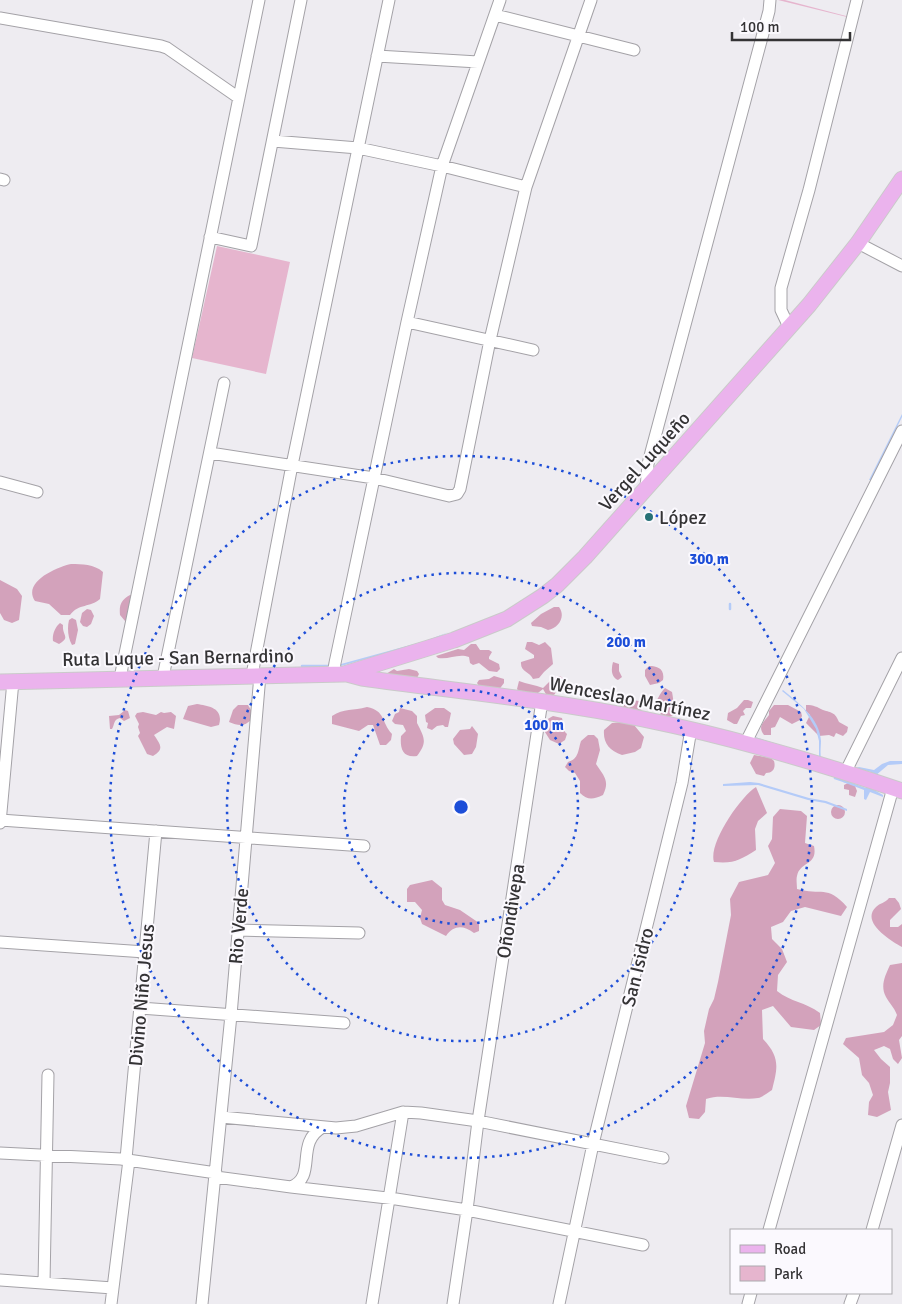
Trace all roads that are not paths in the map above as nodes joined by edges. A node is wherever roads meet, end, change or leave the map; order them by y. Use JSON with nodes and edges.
{"nodes":[{"id":1,"x":258,"y":0,"type":"edge"},
{"id":2,"x":301,"y":0,"type":"edge"},
{"id":3,"x":389,"y":0,"type":"edge"},
{"id":4,"x":500,"y":0,"type":"edge"},
{"id":5,"x":590,"y":0,"type":"edge"},
{"id":6,"x":770,"y":0,"type":"edge"},
{"id":7,"x":858,"y":0,"type":"edge"},
{"id":8,"x":495,"y":15,"type":"junction"},
{"id":9,"x":0,"y":18,"type":"edge"},
{"id":10,"x":579,"y":36,"type":"junction"},
{"id":11,"x":634,"y":50,"type":"dead end"},
{"id":12,"x":377,"y":56,"type":"junction"},
{"id":13,"x":478,"y":62,"type":"junction"},
{"id":14,"x":239,"y":98,"type":"junction"},
{"id":15,"x":273,"y":140,"type":"junction"},
{"id":16,"x":358,"y":148,"type":"junction"},
{"id":17,"x":442,"y":166,"type":"junction"},
{"id":18,"x":902,"y":179,"type":"edge"},
{"id":19,"x":526,"y":187,"type":"junction"},
{"id":20,"x":210,"y":238,"type":"junction"},
{"id":21,"x":858,"y":244,"type":"junction"},
{"id":22,"x":902,"y":266,"type":"edge"},
{"id":23,"x":407,"y":322,"type":"junction"},
{"id":24,"x":789,"y":327,"type":"junction"},
{"id":25,"x":490,"y":340,"type":"junction"},
{"id":26,"x":533,"y":350,"type":"dead end"},
{"id":27,"x":224,"y":383,"type":"dead end"},
{"id":28,"x":902,"y":431,"type":"edge"},
{"id":29,"x":210,"y":453,"type":"junction"},
{"id":30,"x":292,"y":465,"type":"junction"},
{"id":31,"x":374,"y":478,"type":"junction"},
{"id":32,"x":0,"y":482,"type":"edge"},
{"id":33,"x":646,"y":488,"type":"junction"},
{"id":34,"x":37,"y":492,"type":"dead end"},
{"id":35,"x":902,"y":658,"type":"edge"},
{"id":36,"x":339,"y":674,"type":"junction"},
{"id":37,"x":256,"y":675,"type":"junction"},
{"id":38,"x":163,"y":677,"type":"junction"},
{"id":39,"x":120,"y":678,"type":"junction"},
{"id":40,"x":6,"y":682,"type":"edge"},
{"id":41,"x":542,"y":701,"type":"junction"},
{"id":42,"x":691,"y":729,"type":"junction"},
{"id":43,"x":746,"y":742,"type":"junction"},
{"id":44,"x":845,"y":773,"type":"junction"},
{"id":45,"x":897,"y":789,"type":"edge"},
{"id":46,"x":0,"y":822,"type":"edge"},
{"id":47,"x":156,"y":831,"type":"junction"},
{"id":48,"x":246,"y":837,"type":"junction"},
{"id":49,"x":364,"y":846,"type":"dead end"},
{"id":50,"x":238,"y":930,"type":"junction"},
{"id":51,"x":359,"y":933,"type":"dead end"},
{"id":52,"x":0,"y":942,"type":"edge"},
{"id":53,"x":145,"y":952,"type":"junction"},
{"id":54,"x":140,"y":1008,"type":"junction"},
{"id":55,"x":231,"y":1015,"type":"junction"},
{"id":56,"x":344,"y":1023,"type":"dead end"},
{"id":57,"x":48,"y":1075,"type":"dead end"},
{"id":58,"x":403,"y":1112,"type":"junction"},
{"id":59,"x":221,"y":1117,"type":"junction"},
{"id":60,"x":478,"y":1120,"type":"junction"},
{"id":61,"x":902,"y":1125,"type":"edge"},
{"id":62,"x":323,"y":1127,"type":"junction"},
{"id":63,"x":593,"y":1144,"type":"junction"},
{"id":64,"x":0,"y":1153,"type":"edge"},
{"id":65,"x":45,"y":1155,"type":"junction"},
{"id":66,"x":663,"y":1158,"type":"dead end"},
{"id":67,"x":127,"y":1160,"type":"junction"},
{"id":68,"x":216,"y":1175,"type":"junction"},
{"id":69,"x":291,"y":1187,"type":"junction"},
{"id":70,"x":389,"y":1198,"type":"junction"},
{"id":71,"x":467,"y":1210,"type":"junction"},
{"id":72,"x":769,"y":1229,"type":"edge"},
{"id":73,"x":872,"y":1229,"type":"edge"},
{"id":74,"x":574,"y":1232,"type":"junction"},
{"id":75,"x":643,"y":1245,"type":"dead end"},
{"id":76,"x":0,"y":1280,"type":"edge"},
{"id":77,"x":44,"y":1283,"type":"junction"},
{"id":78,"x":113,"y":1288,"type":"junction"},
{"id":79,"x":111,"y":1304,"type":"edge"},
{"id":80,"x":202,"y":1304,"type":"edge"},
{"id":81,"x":372,"y":1304,"type":"edge"},
{"id":82,"x":453,"y":1304,"type":"edge"},
{"id":83,"x":559,"y":1304,"type":"edge"}],
"edges":[{"from":1,"to":14,"type":"street"},
{"from":2,"to":15,"type":"street"},
{"from":3,"to":12,"type":"street","name":"Rio Verde"},
{"from":4,"to":8,"type":"street"},
{"from":5,"to":10,"type":"street"},
{"from":6,"to":33,"type":"street"},
{"from":7,"to":24,"type":"street"},
{"from":8,"to":10,"type":"street"},
{"from":8,"to":13,"type":"street"},
{"from":9,"to":14,"type":"street"},
{"from":10,"to":11,"type":"street"},
{"from":10,"to":19,"type":"street"},
{"from":12,"to":13,"type":"street"},
{"from":12,"to":16,"type":"street","name":"Rio Verde"},
{"from":13,"to":17,"type":"street"},
{"from":14,"to":20,"type":"street"},
{"from":15,"to":16,"type":"street"},
{"from":15,"to":20,"type":"street"},
{"from":16,"to":17,"type":"street"},
{"from":16,"to":30,"type":"street","name":"Rio Verde"},
{"from":17,"to":19,"type":"street"},
{"from":17,"to":23,"type":"street"},
{"from":18,"to":21,"type":"main road","name":"Vergel Luqueño"},
{"from":19,"to":25,"type":"street"},
{"from":20,"to":39,"type":"street"},
{"from":21,"to":22,"type":"street"},
{"from":21,"to":24,"type":"main road","name":"Vergel Luqueño"},
{"from":23,"to":25,"type":"street"},
{"from":23,"to":31,"type":"street"},
{"from":24,"to":33,"type":"main road","name":"Vergel Luqueño"},
{"from":25,"to":26,"type":"street"},
{"from":25,"to":31,"type":"street"},
{"from":27,"to":29,"type":"street"},
{"from":28,"to":43,"type":"street"},
{"from":29,"to":30,"type":"street"},
{"from":29,"to":38,"type":"street"},
{"from":30,"to":31,"type":"street"},
{"from":30,"to":37,"type":"street","name":"Rio Verde"},
{"from":31,"to":36,"type":"street"},
{"from":32,"to":34,"type":"street"},
{"from":33,"to":36,"type":"main road","name":"Vergel Luqueño"},
{"from":35,"to":44,"type":"street"},
{"from":36,"to":37,"type":"main road","name":"Ruta Luque - San Bernardino"},
{"from":36,"to":41,"type":"main road","name":"Wenceslao Martínez"},
{"from":37,"to":38,"type":"main road","name":"Ruta Luque - San Bernardino"},
{"from":37,"to":48,"type":"street","name":"Rio Verde"},
{"from":38,"to":39,"type":"main road","name":"Ruta Luque - San Bernardino"},
{"from":39,"to":40,"type":"main road","name":"Ruta Luque - San Bernardino"},
{"from":40,"to":46,"type":"street"},
{"from":41,"to":42,"type":"main road","name":"Wenceslao Martínez"},
{"from":41,"to":60,"type":"street","name":"Oñondivepa"},
{"from":42,"to":43,"type":"main road","name":"Wenceslao Martínez"},
{"from":42,"to":63,"type":"street","name":"San Isidro"},
{"from":43,"to":44,"type":"main road","name":"Wenceslao Martínez"},
{"from":44,"to":45,"type":"main road","name":"Wenceslao Martínez"},
{"from":45,"to":72,"type":"street"},
{"from":46,"to":47,"type":"street"},
{"from":47,"to":48,"type":"street"},
{"from":47,"to":53,"type":"street","name":"Divino Niño Jesus"},
{"from":48,"to":49,"type":"street"},
{"from":48,"to":50,"type":"street","name":"Rio Verde"},
{"from":50,"to":51,"type":"street"},
{"from":50,"to":55,"type":"street","name":"Rio Verde"},
{"from":52,"to":53,"type":"street"},
{"from":53,"to":54,"type":"street","name":"Divino Niño Jesus"},
{"from":54,"to":55,"type":"street"},
{"from":54,"to":67,"type":"street","name":"Divino Niño Jesus"},
{"from":55,"to":56,"type":"street"},
{"from":55,"to":59,"type":"street","name":"Rio Verde"},
{"from":57,"to":65,"type":"street"},
{"from":58,"to":60,"type":"street"},
{"from":58,"to":62,"type":"street"},
{"from":58,"to":70,"type":"street"},
{"from":59,"to":62,"type":"street"},
{"from":59,"to":68,"type":"street","name":"Rio Verde"},
{"from":60,"to":63,"type":"street"},
{"from":60,"to":71,"type":"street","name":"Oñondivepa"},
{"from":61,"to":73,"type":"street"},
{"from":62,"to":69,"type":"street"},
{"from":63,"to":66,"type":"street"},
{"from":63,"to":74,"type":"street","name":"San Isidro"},
{"from":64,"to":65,"type":"street"},
{"from":65,"to":67,"type":"street"},
{"from":65,"to":77,"type":"street"},
{"from":67,"to":68,"type":"street"},
{"from":67,"to":78,"type":"street","name":"Divino Niño Jesus"},
{"from":68,"to":69,"type":"street"},
{"from":68,"to":80,"type":"street","name":"Rio Verde"},
{"from":69,"to":70,"type":"street"},
{"from":70,"to":71,"type":"street"},
{"from":70,"to":81,"type":"street"},
{"from":71,"to":74,"type":"street"},
{"from":71,"to":82,"type":"street","name":"Oñondivepa"},
{"from":74,"to":75,"type":"street"},
{"from":74,"to":83,"type":"street","name":"San Isidro"},
{"from":76,"to":77,"type":"street"},
{"from":77,"to":78,"type":"street"},
{"from":78,"to":79,"type":"street","name":"Divino Niño Jesus"}]}
